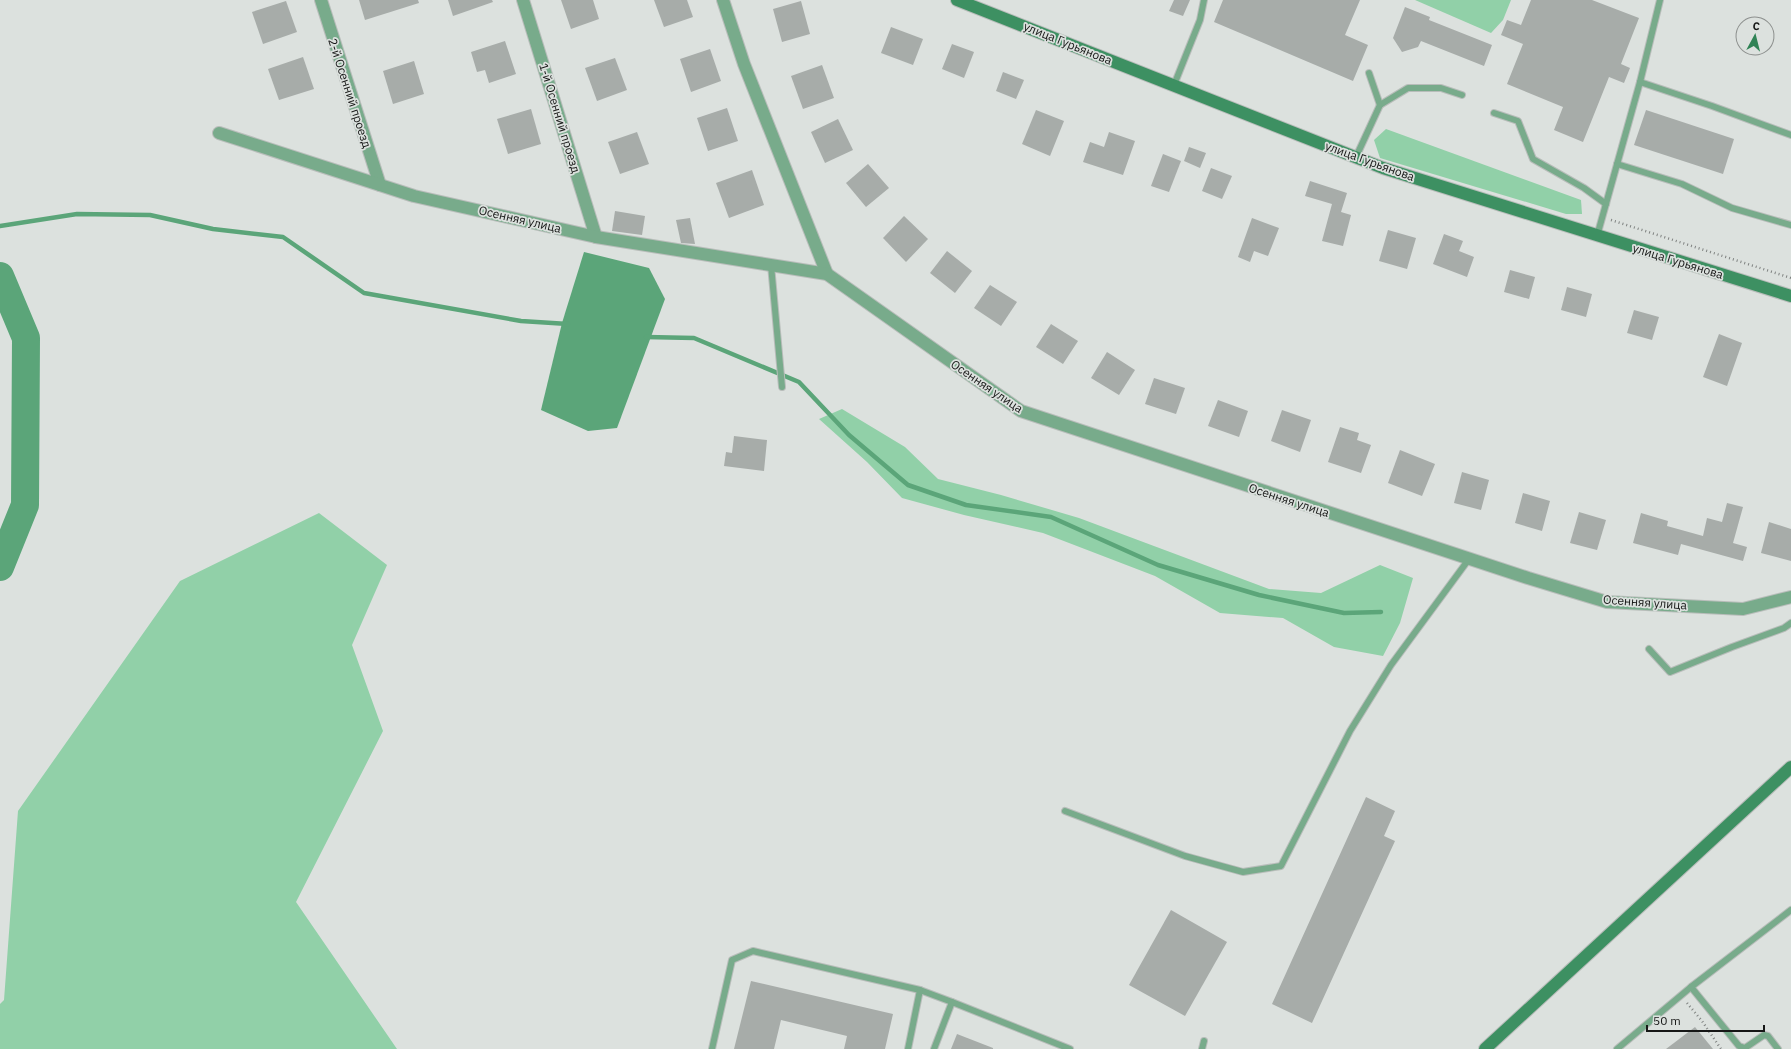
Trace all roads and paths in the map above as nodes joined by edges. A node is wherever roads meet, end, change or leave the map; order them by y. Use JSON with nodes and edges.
{"nodes":[{"id":1,"x":321,"y":0,"type":"edge"},
{"id":2,"x":524,"y":0,"type":"edge"},
{"id":3,"x":723,"y":0,"type":"edge"},
{"id":4,"x":957,"y":0,"type":"edge"},
{"id":5,"x":1204,"y":0,"type":"edge"},
{"id":6,"x":1660,"y":0,"type":"edge"},
{"id":7,"x":975,"y":3,"type":"edge"},
{"id":8,"x":1369,"y":73,"type":"dead end"},
{"id":9,"x":1640,"y":82,"type":"junction"},
{"id":10,"x":1174,"y":85,"type":"junction"},
{"id":11,"x":1462,"y":95,"type":"dead end"},
{"id":12,"x":1380,"y":105,"type":"junction"},
{"id":13,"x":1494,"y":113,"type":"dead end"},
{"id":14,"x":219,"y":134,"type":"dead end"},
{"id":15,"x":1791,"y":135,"type":"edge"},
{"id":16,"x":1356,"y":157,"type":"junction"},
{"id":17,"x":1617,"y":164,"type":"junction"},
{"id":18,"x":380,"y":185,"type":"junction"},
{"id":19,"x":1606,"y":204,"type":"junction"},
{"id":20,"x":1602,"y":217,"type":"junction"},
{"id":21,"x":1791,"y":225,"type":"edge"},
{"id":22,"x":1597,"y":236,"type":"junction"},
{"id":23,"x":596,"y":237,"type":"junction"},
{"id":24,"x":771,"y":265,"type":"junction"},
{"id":25,"x":827,"y":274,"type":"junction"},
{"id":26,"x":1791,"y":278,"type":"edge"},
{"id":27,"x":1791,"y":296,"type":"edge"},
{"id":28,"x":782,"y":387,"type":"dead end"},
{"id":29,"x":1469,"y":559,"type":"junction"},
{"id":30,"x":1791,"y":597,"type":"edge"},
{"id":31,"x":1791,"y":623,"type":"edge"},
{"id":32,"x":1649,"y":649,"type":"dead end"},
{"id":33,"x":1791,"y":767,"type":"edge"},
{"id":34,"x":1065,"y":811,"type":"dead end"},
{"id":35,"x":1791,"y":910,"type":"edge"},
{"id":36,"x":1691,"y":987,"type":"junction"},
{"id":37,"x":920,"y":990,"type":"junction"},
{"id":38,"x":1681,"y":995,"type":"junction"},
{"id":39,"x":952,"y":1002,"type":"junction"},
{"id":40,"x":1204,"y":1041,"type":"dead end"},
{"id":41,"x":712,"y":1049,"type":"edge"},
{"id":42,"x":908,"y":1049,"type":"edge"},
{"id":43,"x":934,"y":1049,"type":"edge"},
{"id":44,"x":1070,"y":1049,"type":"edge"},
{"id":45,"x":1202,"y":1049,"type":"edge"},
{"id":46,"x":1485,"y":1049,"type":"edge"},
{"id":47,"x":1617,"y":1049,"type":"edge"},
{"id":48,"x":1721,"y":1049,"type":"edge"},
{"id":49,"x":1778,"y":1049,"type":"edge"}],
"edges":[{"from":1,"to":18,"type":"street","name":"2-й Осенний проезд"},
{"from":2,"to":23,"type":"street","name":"1-й Осенний проезд"},
{"from":3,"to":25,"type":"street"},
{"from":4,"to":7,"type":"street","name":"улица Гурьянова"},
{"from":5,"to":10,"type":"lane"},
{"from":6,"to":9,"type":"lane"},
{"from":7,"to":10,"type":"street","name":"улица Гурьянова"},
{"from":8,"to":12,"type":"lane"},
{"from":9,"to":15,"type":"lane"},
{"from":9,"to":17,"type":"lane"},
{"from":10,"to":16,"type":"street","name":"улица Гурьянова"},
{"from":11,"to":12,"type":"lane"},
{"from":12,"to":16,"type":"lane"},
{"from":13,"to":19,"type":"lane"},
{"from":14,"to":18,"type":"street","name":"Осенняя улица"},
{"from":16,"to":22,"type":"street","name":"улица Гурьянова"},
{"from":17,"to":19,"type":"lane"},
{"from":17,"to":21,"type":"lane"},
{"from":18,"to":23,"type":"street","name":"Осенняя улица"},
{"from":19,"to":20,"type":"lane"},
{"from":20,"to":22,"type":"lane"},
{"from":20,"to":26,"type":"path"},
{"from":22,"to":27,"type":"street","name":"улица Гурьянова"},
{"from":23,"to":24,"type":"street","name":"Осенняя улица"},
{"from":24,"to":25,"type":"street","name":"Осенняя улица"},
{"from":24,"to":28,"type":"lane"},
{"from":25,"to":29,"type":"street","name":"Осенняя улица"},
{"from":29,"to":30,"type":"street","name":"Осенняя улица"},
{"from":29,"to":34,"type":"lane"},
{"from":31,"to":32,"type":"lane"},
{"from":33,"to":46,"type":"street"},
{"from":35,"to":36,"type":"lane"},
{"from":36,"to":38,"type":"lane"},
{"from":36,"to":49,"type":"lane"},
{"from":37,"to":39,"type":"lane"},
{"from":37,"to":41,"type":"lane"},
{"from":37,"to":42,"type":"lane"},
{"from":38,"to":47,"type":"lane"},
{"from":38,"to":48,"type":"path"},
{"from":39,"to":43,"type":"lane"},
{"from":39,"to":44,"type":"lane"},
{"from":40,"to":45,"type":"lane"}]}
